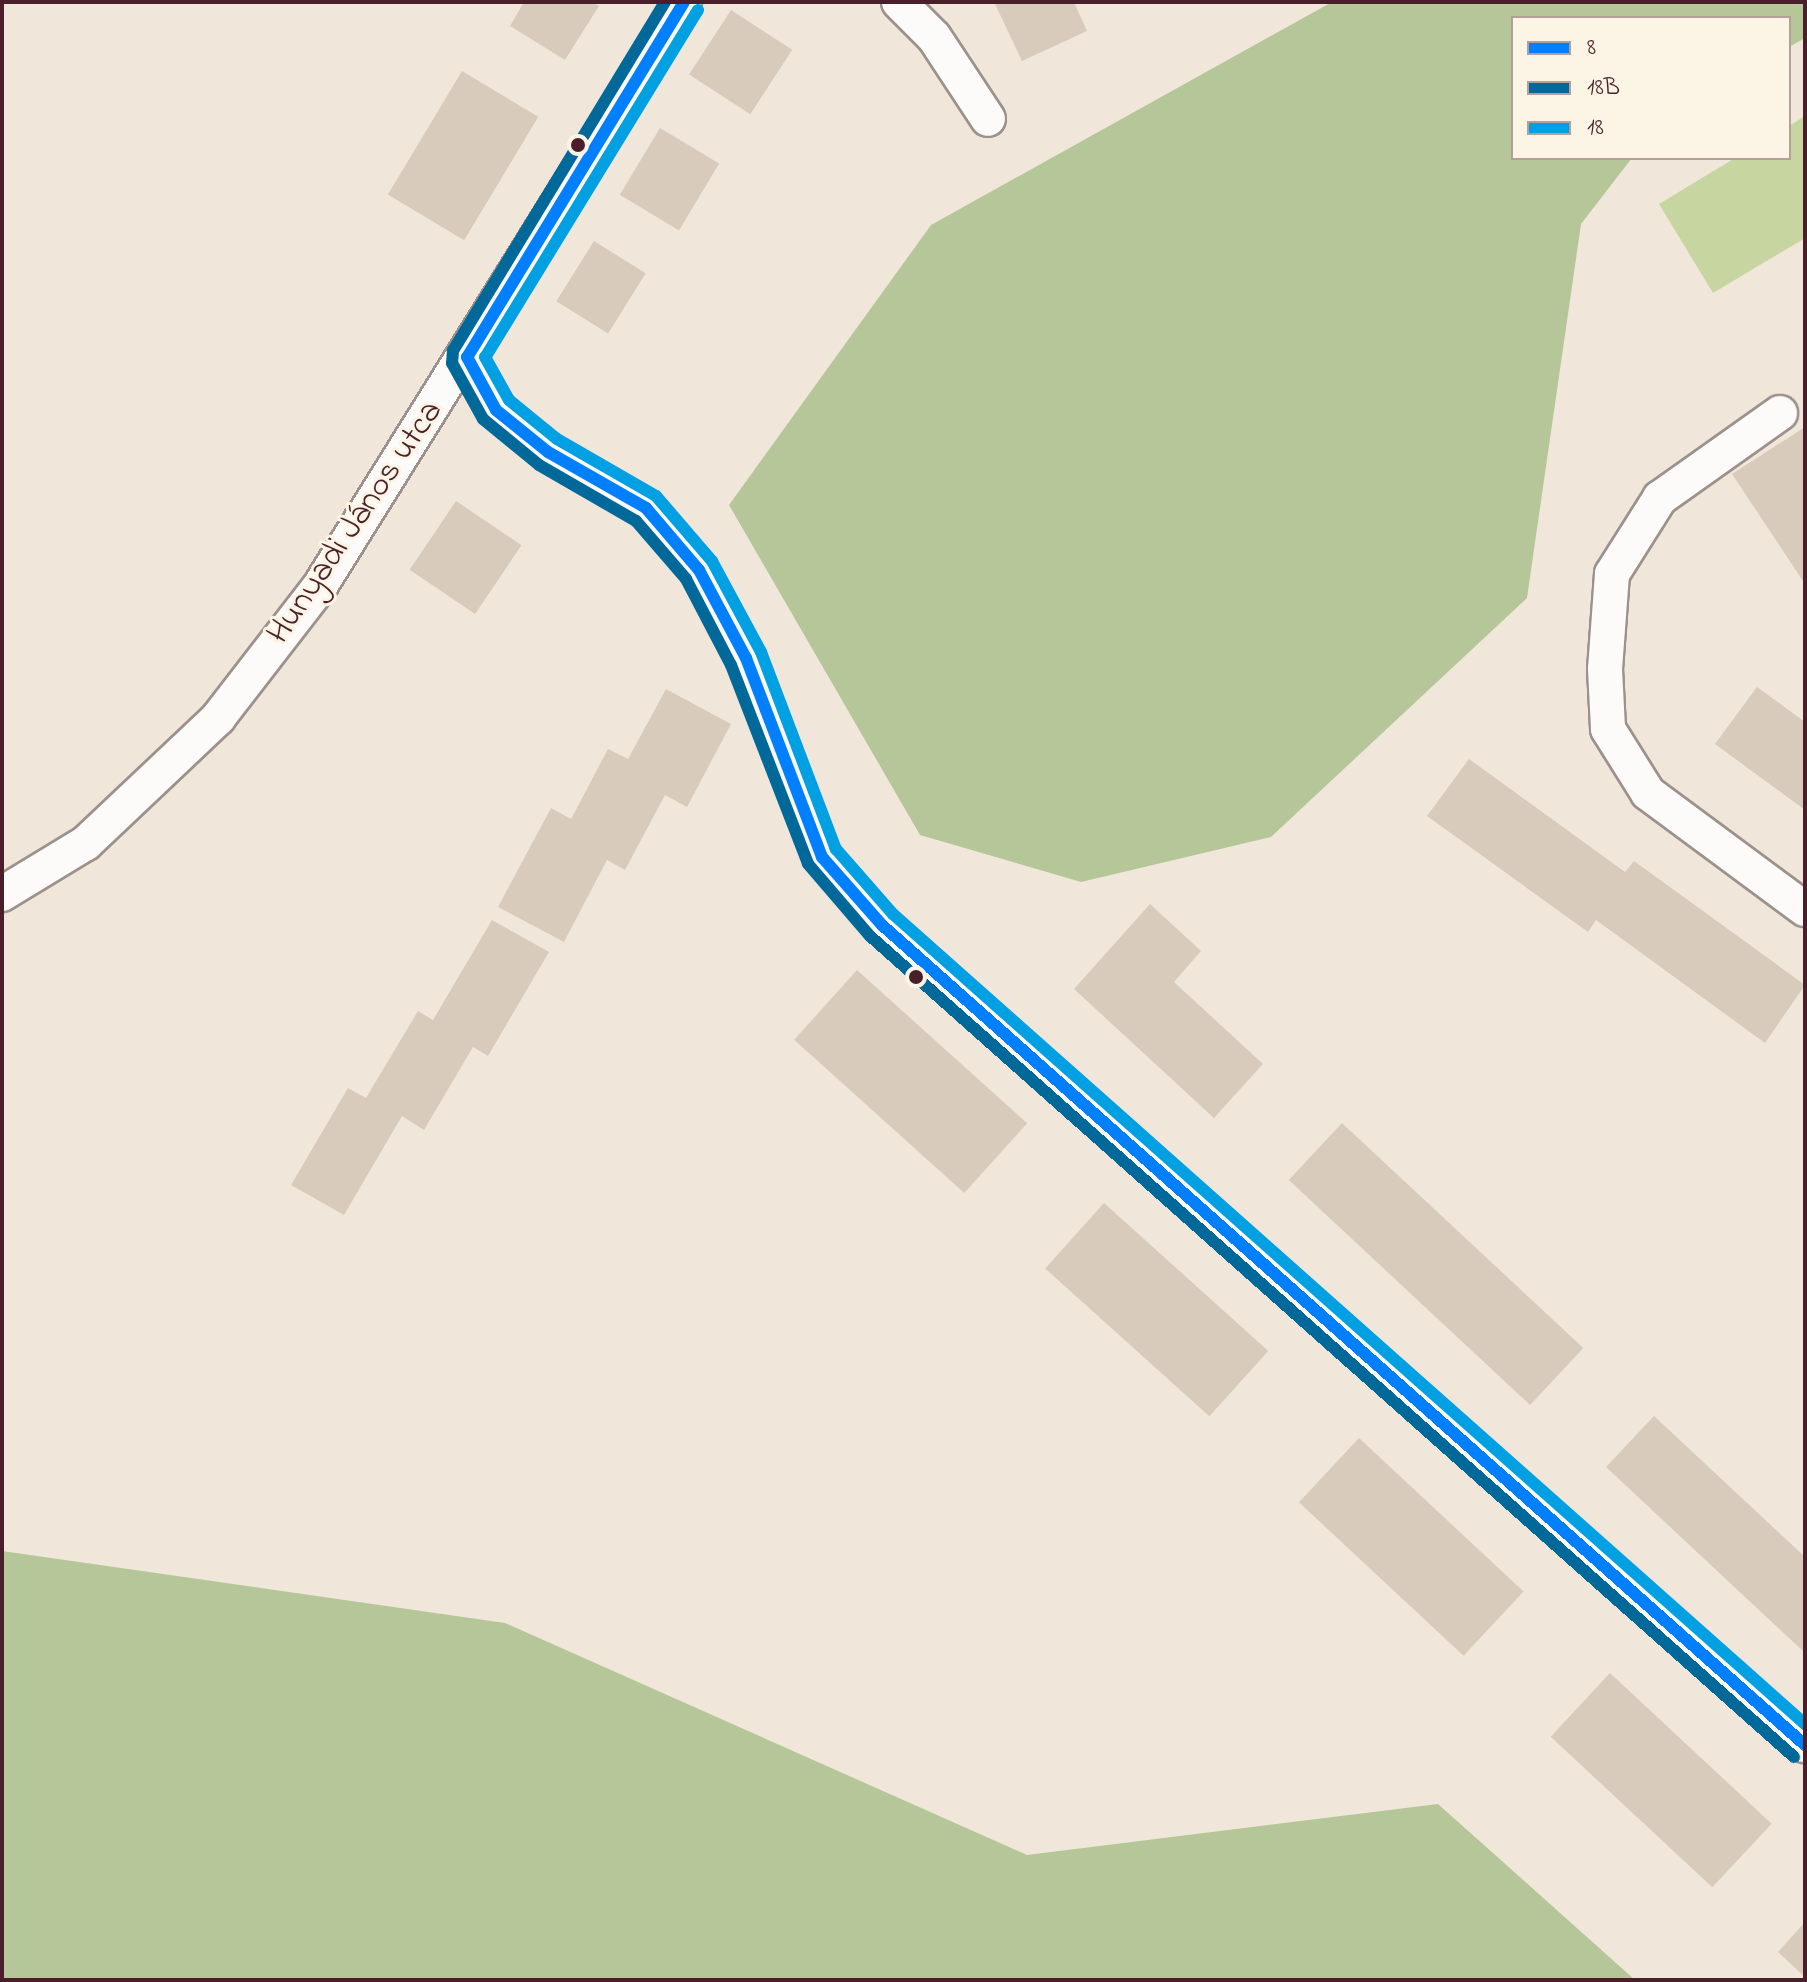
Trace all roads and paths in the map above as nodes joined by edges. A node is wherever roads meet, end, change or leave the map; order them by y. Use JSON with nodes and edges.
{"nodes":[{"id":1,"x":684,"y":2,"type":"edge"},
{"id":2,"x":899,"y":2,"type":"edge"},
{"id":3,"x":988,"y":119,"type":"dead end"},
{"id":4,"x":467,"y":357,"type":"junction"},
{"id":5,"x":1780,"y":413,"type":"dead end"},
{"id":6,"x":2,"y":894,"type":"edge"},
{"id":7,"x":1805,"y":909,"type":"edge"},
{"id":8,"x":1805,"y":1745,"type":"edge"}],
"edges":[{"from":1,"to":4,"type":"street","name":"Hunyadi János utca"},
{"from":2,"to":3,"type":"street"},
{"from":4,"to":6,"type":"street","name":"Hunyadi János utca"},
{"from":4,"to":8,"type":"street"},
{"from":5,"to":7,"type":"street"}]}
